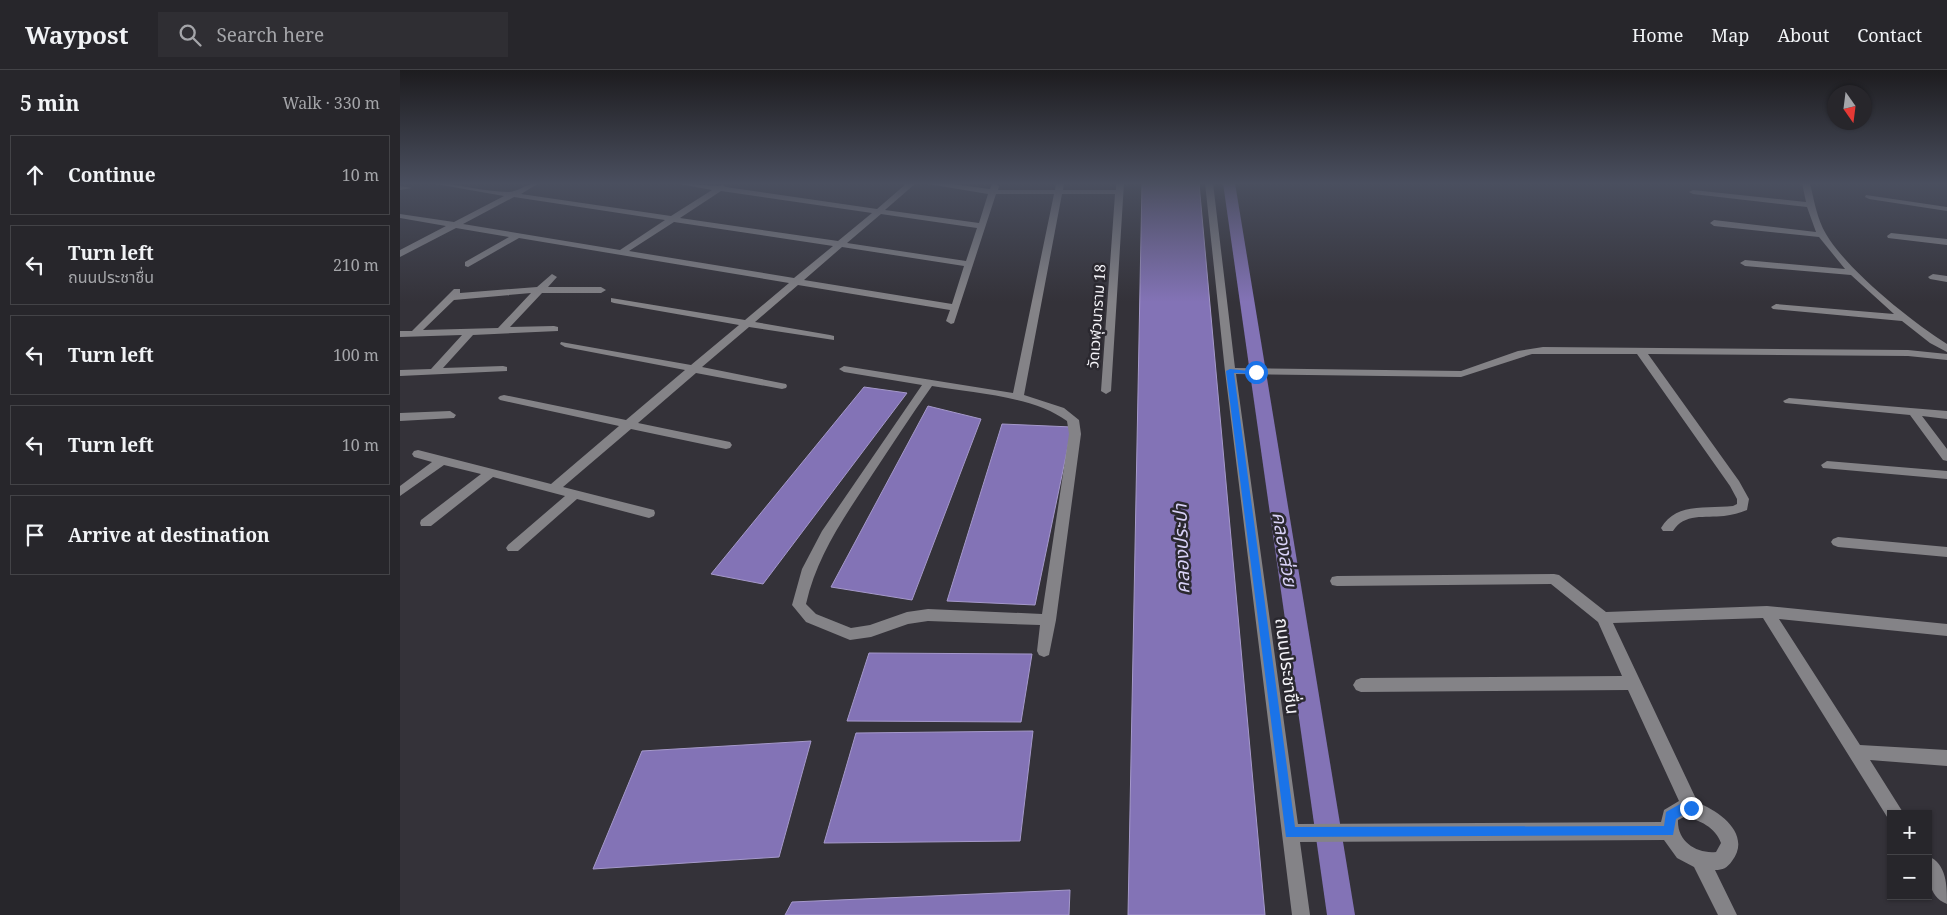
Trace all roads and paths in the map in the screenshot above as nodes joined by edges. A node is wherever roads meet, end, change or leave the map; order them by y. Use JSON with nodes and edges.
{"nodes":[{"id":1,"x":439,"y":222,"type":"edge"},
{"id":2,"x":461,"y":222,"type":"edge"},
{"id":3,"x":668,"y":222,"type":"edge"},
{"id":4,"x":695,"y":222,"type":"edge"},
{"id":5,"x":867,"y":222,"type":"edge"},
{"id":6,"x":956,"y":222,"type":"edge"},
{"id":7,"x":983,"y":222,"type":"edge"},
{"id":8,"x":1052,"y":222,"type":"edge"},
{"id":9,"x":1117,"y":222,"type":"edge"},
{"id":10,"x":1213,"y":222,"type":"edge"},
{"id":11,"x":1817,"y":222,"type":"edge"},
{"id":12,"x":1714,"y":224,"type":"dead end"},
{"id":13,"x":456,"y":225,"type":"junction"},
{"id":14,"x":982,"y":226,"type":"junction"},
{"id":15,"x":518,"y":235,"type":"junction"},
{"id":16,"x":1822,"y":235,"type":"junction"},
{"id":17,"x":1891,"y":236,"type":"dead end"},
{"id":18,"x":1947,"y":242,"type":"edge"},
{"id":19,"x":840,"y":245,"type":"junction"},
{"id":20,"x":622,"y":252,"type":"junction"},
{"id":21,"x":400,"y":254,"type":"edge"},
{"id":22,"x":1744,"y":263,"type":"dead end"},
{"id":23,"x":468,"y":264,"type":"dead end"},
{"id":24,"x":970,"y":264,"type":"junction"},
{"id":25,"x":1853,"y":272,"type":"junction"},
{"id":26,"x":552,"y":277,"type":"dead end"},
{"id":27,"x":1933,"y":277,"type":"dead end"},
{"id":28,"x":1947,"y":278,"type":"edge"},
{"id":29,"x":797,"y":281,"type":"junction"},
{"id":30,"x":537,"y":290,"type":"junction"},
{"id":31,"x":601,"y":290,"type":"dead end"},
{"id":32,"x":614,"y":300,"type":"dead end"},
{"id":33,"x":1776,"y":307,"type":"dead end"},
{"id":34,"x":956,"y":308,"type":"junction"},
{"id":35,"x":1906,"y":318,"type":"junction"},
{"id":36,"x":951,"y":321,"type":"dead end"},
{"id":37,"x":746,"y":323,"type":"junction"},
{"id":38,"x":554,"y":329,"type":"dead end"},
{"id":39,"x":501,"y":331,"type":"junction"},
{"id":40,"x":470,"y":332,"type":"junction"},
{"id":41,"x":415,"y":333,"type":"junction"},
{"id":42,"x":400,"y":334,"type":"edge"},
{"id":43,"x":830,"y":338,"type":"dead end"},
{"id":44,"x":1928,"y":339,"type":"junction"},
{"id":45,"x":565,"y":344,"type":"dead end"},
{"id":46,"x":1947,"y":349,"type":"edge"},
{"id":47,"x":1641,"y":352,"type":"junction"},
{"id":48,"x":1908,"y":353,"type":"junction"},
{"id":49,"x":1947,"y":357,"type":"edge"},
{"id":50,"x":503,"y":369,"type":"dead end"},
{"id":51,"x":694,"y":369,"type":"junction"},
{"id":52,"x":844,"y":369,"type":"dead end"},
{"id":53,"x":1230,"y":371,"type":"junction"},
{"id":54,"x":434,"y":372,"type":"junction"},
{"id":55,"x":402,"y":375,"type":"edge"},
{"id":56,"x":930,"y":382,"type":"junction"},
{"id":57,"x":782,"y":386,"type":"dead end"},
{"id":58,"x":1106,"y":391,"type":"dead end"},
{"id":59,"x":1018,"y":397,"type":"junction"},
{"id":60,"x":504,"y":398,"type":"dead end"},
{"id":61,"x":1789,"y":401,"type":"dead end"},
{"id":62,"x":1914,"y":412,"type":"junction"},
{"id":63,"x":450,"y":415,"type":"dead end"},
{"id":64,"x":1947,"y":415,"type":"edge"},
{"id":65,"x":400,"y":417,"type":"edge"},
{"id":66,"x":628,"y":425,"type":"junction"},
{"id":67,"x":726,"y":445,"type":"dead end"},
{"id":68,"x":418,"y":454,"type":"dead end"},
{"id":69,"x":1947,"y":457,"type":"edge"},
{"id":70,"x":442,"y":460,"type":"junction"},
{"id":71,"x":1827,"y":465,"type":"dead end"},
{"id":72,"x":490,"y":473,"type":"junction"},
{"id":73,"x":1947,"y":475,"type":"edge"},
{"id":74,"x":553,"y":489,"type":"junction"},
{"id":75,"x":400,"y":492,"type":"edge"},
{"id":76,"x":575,"y":494,"type":"junction"},
{"id":77,"x":649,"y":513,"type":"dead end"},
{"id":78,"x":426,"y":523,"type":"dead end"},
{"id":79,"x":1668,"y":528,"type":"dead end"},
{"id":80,"x":1838,"y":542,"type":"dead end"},
{"id":81,"x":513,"y":548,"type":"dead end"},
{"id":82,"x":1947,"y":552,"type":"edge"},
{"id":83,"x":1337,"y":581,"type":"dead end"},
{"id":84,"x":1766,"y":612,"type":"junction"},
{"id":85,"x":1603,"y":618,"type":"junction"},
{"id":86,"x":1049,"y":620,"type":"junction"},
{"id":87,"x":1947,"y":630,"type":"edge"},
{"id":88,"x":1044,"y":651,"type":"dead end"},
{"id":89,"x":1633,"y":683,"type":"junction"},
{"id":90,"x":1361,"y":685,"type":"dead end"},
{"id":91,"x":1856,"y":752,"type":"junction"},
{"id":92,"x":1947,"y":758,"type":"edge"},
{"id":93,"x":1691,"y":808,"type":"junction"},
{"id":94,"x":1892,"y":810,"type":"edge"},
{"id":95,"x":1669,"y":831,"type":"junction"},
{"id":96,"x":1296,"y":833,"type":"junction"},
{"id":97,"x":1701,"y":861,"type":"junction"},
{"id":98,"x":1932,"y":871,"type":"edge"},
{"id":99,"x":1947,"y":895,"type":"edge"},
{"id":100,"x":1301,"y":915,"type":"edge"},
{"id":101,"x":1728,"y":915,"type":"edge"}],
"edges":[{"from":1,"to":13,"type":"street"},
{"from":2,"to":13,"type":"street"},
{"from":3,"to":20,"type":"street"},
{"from":4,"to":19,"type":"street"},
{"from":5,"to":19,"type":"street"},
{"from":6,"to":14,"type":"street"},
{"from":7,"to":14,"type":"street"},
{"from":8,"to":59,"type":"street"},
{"from":9,"to":58,"type":"street","name":"วัดเวฬุวนาราม 18"},
{"from":10,"to":53,"type":"street","name":"ถนนประชาชื่น"},
{"from":11,"to":16,"type":"street"},
{"from":12,"to":16,"type":"street"},
{"from":13,"to":15,"type":"street"},
{"from":13,"to":21,"type":"street"},
{"from":14,"to":24,"type":"street"},
{"from":15,"to":20,"type":"street"},
{"from":15,"to":23,"type":"street"},
{"from":16,"to":25,"type":"street"},
{"from":17,"to":18,"type":"street"},
{"from":19,"to":24,"type":"street"},
{"from":19,"to":29,"type":"street"},
{"from":20,"to":29,"type":"street"},
{"from":22,"to":25,"type":"street"},
{"from":24,"to":34,"type":"street"},
{"from":25,"to":35,"type":"street"},
{"from":26,"to":30,"type":"street"},
{"from":27,"to":28,"type":"street"},
{"from":29,"to":34,"type":"street"},
{"from":29,"to":37,"type":"street"},
{"from":30,"to":31,"type":"street"},
{"from":30,"to":39,"type":"street"},
{"from":30,"to":41,"type":"street"},
{"from":32,"to":37,"type":"street"},
{"from":33,"to":35,"type":"street"},
{"from":34,"to":36,"type":"street"},
{"from":35,"to":44,"type":"street"},
{"from":37,"to":43,"type":"street"},
{"from":37,"to":51,"type":"street"},
{"from":38,"to":39,"type":"street"},
{"from":39,"to":40,"type":"street"},
{"from":40,"to":41,"type":"street"},
{"from":40,"to":54,"type":"street"},
{"from":41,"to":42,"type":"street"},
{"from":44,"to":46,"type":"street"},
{"from":44,"to":48,"type":"street"},
{"from":45,"to":51,"type":"street"},
{"from":47,"to":48,"type":"street"},
{"from":47,"to":53,"type":"street"},
{"from":47,"to":79,"type":"street"},
{"from":48,"to":49,"type":"street"},
{"from":50,"to":54,"type":"street"},
{"from":51,"to":57,"type":"street"},
{"from":51,"to":66,"type":"street"},
{"from":52,"to":56,"type":"street"},
{"from":53,"to":96,"type":"street","name":"ถนนประชาชื่น"},
{"from":54,"to":55,"type":"street"},
{"from":56,"to":59,"type":"street"},
{"from":56,"to":86,"type":"street"},
{"from":59,"to":86,"type":"street"},
{"from":60,"to":66,"type":"street"},
{"from":61,"to":62,"type":"street"},
{"from":62,"to":64,"type":"street"},
{"from":62,"to":69,"type":"street"},
{"from":63,"to":65,"type":"street"},
{"from":66,"to":67,"type":"street"},
{"from":66,"to":74,"type":"street"},
{"from":68,"to":70,"type":"street"},
{"from":70,"to":72,"type":"street"},
{"from":70,"to":75,"type":"street"},
{"from":71,"to":73,"type":"street"},
{"from":72,"to":74,"type":"street"},
{"from":72,"to":78,"type":"street"},
{"from":74,"to":76,"type":"street"},
{"from":76,"to":77,"type":"street"},
{"from":76,"to":81,"type":"street"},
{"from":80,"to":82,"type":"street"},
{"from":83,"to":85,"type":"street"},
{"from":84,"to":85,"type":"street"},
{"from":84,"to":87,"type":"street"},
{"from":84,"to":91,"type":"street"},
{"from":85,"to":89,"type":"street"},
{"from":86,"to":88,"type":"street"},
{"from":89,"to":90,"type":"street"},
{"from":89,"to":93,"type":"street"},
{"from":91,"to":92,"type":"street"},
{"from":91,"to":94,"type":"street"},
{"from":93,"to":95,"type":"street"},
{"from":93,"to":97,"type":"street"},
{"from":95,"to":96,"type":"street"},
{"from":95,"to":97,"type":"street"},
{"from":96,"to":100,"type":"street","name":"ถนนประชาชื่น"},
{"from":97,"to":101,"type":"street"},
{"from":98,"to":99,"type":"street"}]}
